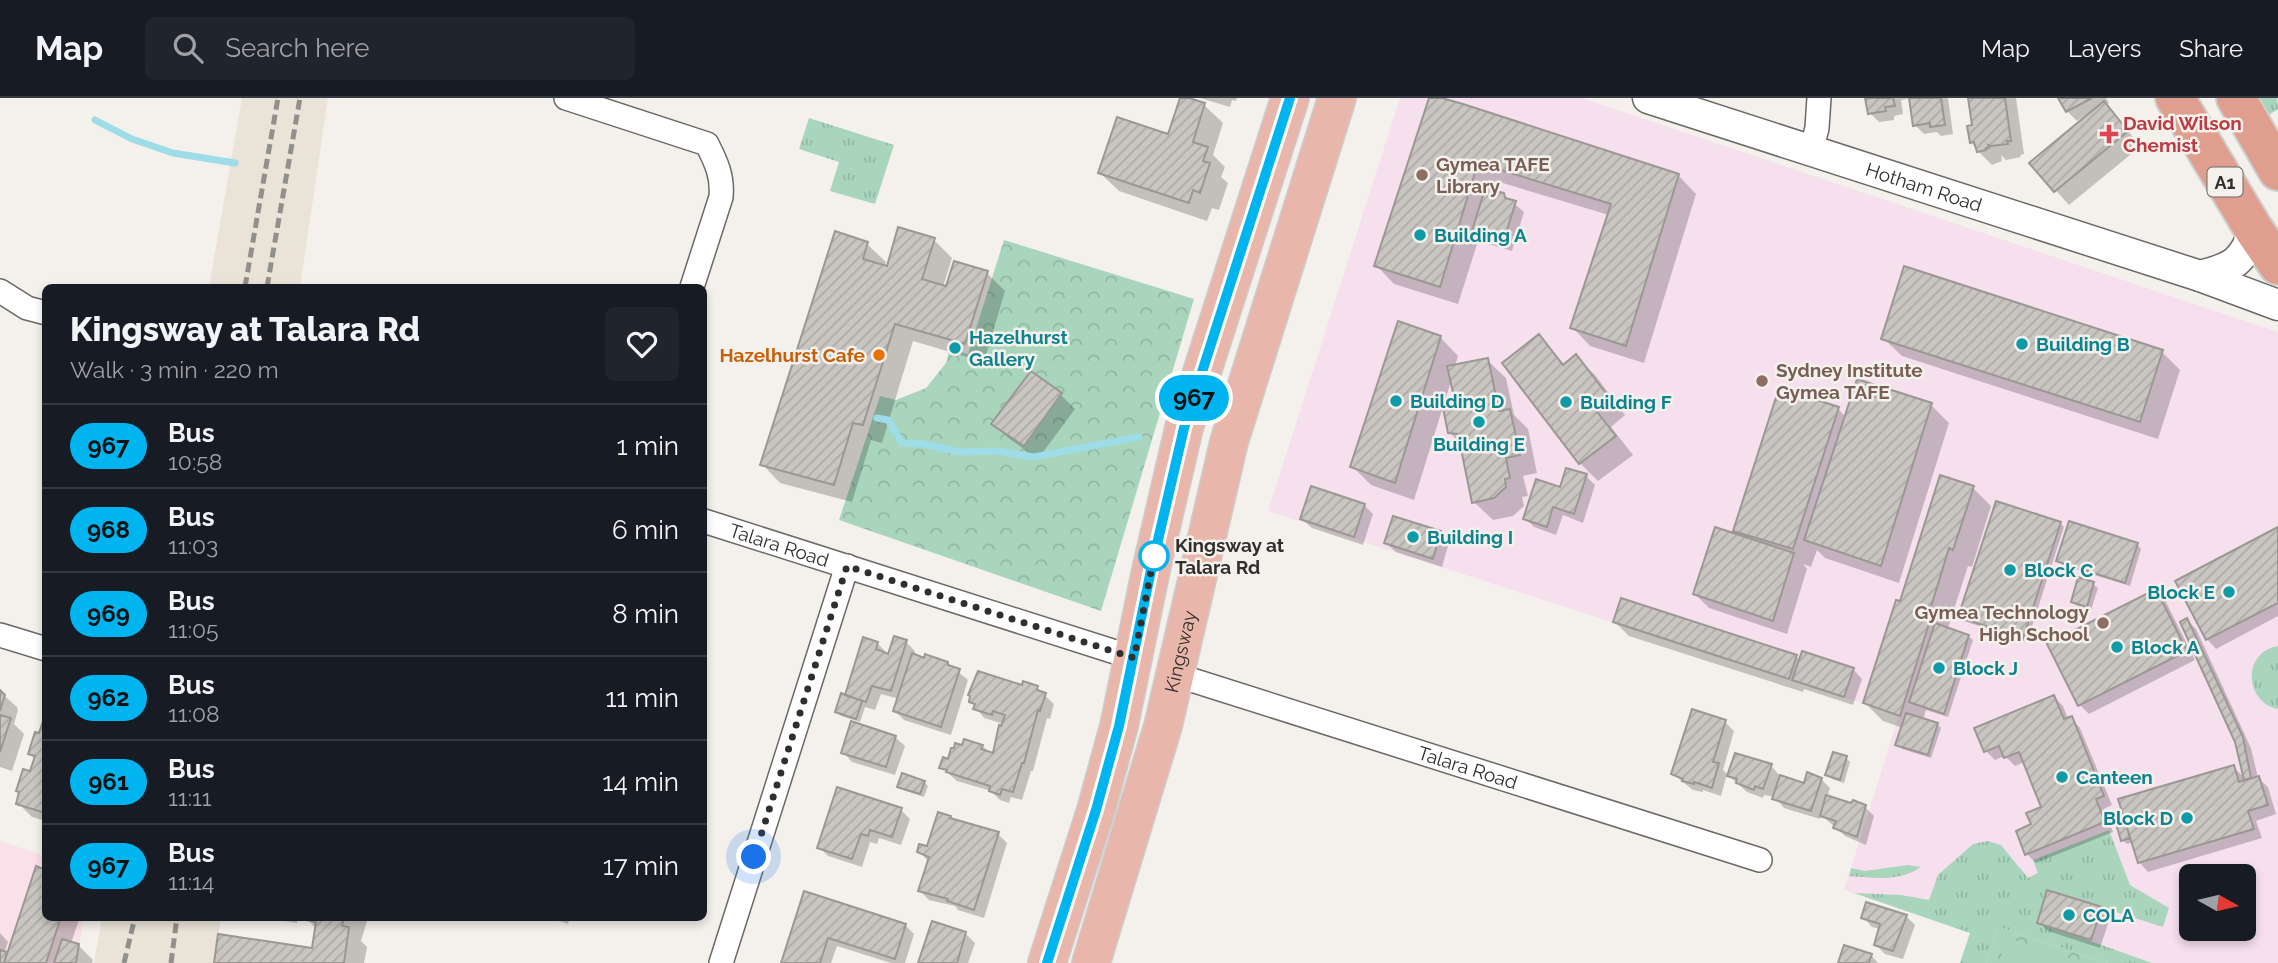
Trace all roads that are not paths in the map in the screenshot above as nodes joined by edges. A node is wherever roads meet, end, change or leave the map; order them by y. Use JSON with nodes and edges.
{"nodes":[{"id":1,"x":566,"y":98,"type":"edge"},
{"id":2,"x":1290,"y":98,"type":"edge"},
{"id":3,"x":1337,"y":98,"type":"edge"},
{"id":4,"x":1648,"y":98,"type":"edge"},
{"id":5,"x":1819,"y":98,"type":"edge"},
{"id":6,"x":2175,"y":98,"type":"edge"},
{"id":7,"x":2236,"y":98,"type":"edge"},
{"id":8,"x":1811,"y":151,"type":"junction"},
{"id":9,"x":2278,"y":171,"type":"edge"},
{"id":10,"x":2254,"y":230,"type":"junction"},
{"id":11,"x":2278,"y":265,"type":"edge"},
{"id":12,"x":2200,"y":276,"type":"junction"},
{"id":13,"x":693,"y":284,"type":"edge"},
{"id":14,"x":0,"y":291,"type":"edge"},
{"id":15,"x":2278,"y":305,"type":"edge"},
{"id":16,"x":42,"y":312,"type":"edge"},
{"id":17,"x":707,"y":522,"type":"edge"},
{"id":18,"x":847,"y":566,"type":"junction"},
{"id":19,"x":0,"y":635,"type":"edge"},
{"id":20,"x":42,"y":648,"type":"edge"},
{"id":21,"x":1134,"y":658,"type":"junction"},
{"id":22,"x":1176,"y":675,"type":"junction"},
{"id":23,"x":1760,"y":860,"type":"dead end"},
{"id":24,"x":721,"y":963,"type":"edge"},
{"id":25,"x":1047,"y":963,"type":"edge"},
{"id":26,"x":1091,"y":963,"type":"edge"}],
"edges":[{"from":1,"to":13,"type":"street"},
{"from":2,"to":21,"type":"main road"},
{"from":3,"to":22,"type":"main road","name":"Kingsway"},
{"from":4,"to":8,"type":"street","name":"Hotham Road"},
{"from":5,"to":8,"type":"street"},
{"from":6,"to":10,"type":"highway","number":"A1"},
{"from":7,"to":9,"type":"highway"},
{"from":8,"to":12,"type":"street","name":"Hotham Road"},
{"from":10,"to":11,"type":"highway","number":"A1"},
{"from":10,"to":12,"type":"street"},
{"from":12,"to":15,"type":"street","name":"Hotham Road"},
{"from":14,"to":16,"type":"street"},
{"from":17,"to":18,"type":"street","name":"Talara Road"},
{"from":18,"to":21,"type":"street","name":"Talara Road"},
{"from":18,"to":24,"type":"street"},
{"from":19,"to":20,"type":"street"},
{"from":21,"to":25,"type":"main road"},
{"from":22,"to":23,"type":"street","name":"Talara Road"},
{"from":22,"to":26,"type":"main road","name":"Kingsway"}]}
